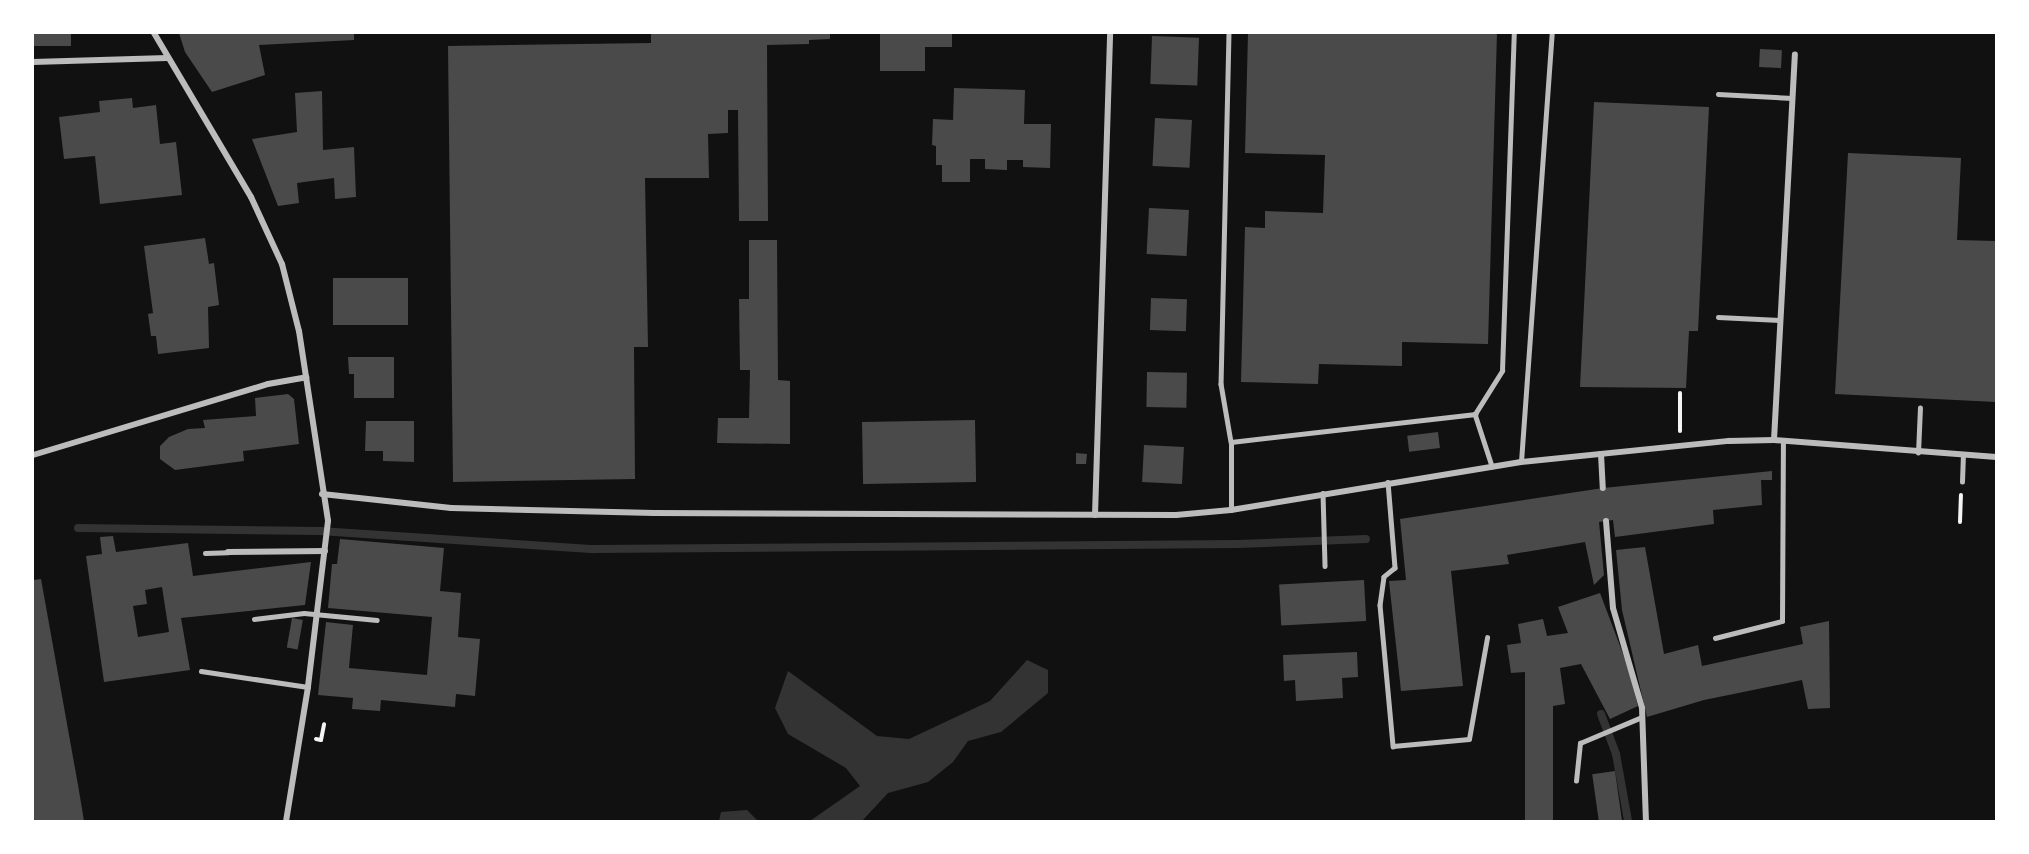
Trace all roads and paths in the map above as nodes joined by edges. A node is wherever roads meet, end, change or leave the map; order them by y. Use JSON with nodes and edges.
{"nodes":[{"id":1,"x":153,"y":33,"type":"edge"},
{"id":2,"x":1110,"y":33,"type":"edge"},
{"id":3,"x":1229,"y":33,"type":"edge"},
{"id":4,"x":1514,"y":33,"type":"edge"},
{"id":5,"x":1551,"y":33,"type":"edge"},
{"id":6,"x":1795,"y":55,"type":"dead end"},
{"id":7,"x":167,"y":58,"type":"junction"},
{"id":8,"x":33,"y":62,"type":"edge"},
{"id":9,"x":1718,"y":94,"type":"dead end"},
{"id":10,"x":1792,"y":98,"type":"junction"},
{"id":11,"x":1718,"y":317,"type":"dead end"},
{"id":12,"x":1780,"y":320,"type":"junction"},
{"id":13,"x":306,"y":377,"type":"junction"},
{"id":14,"x":1680,"y":393,"type":"dead end"},
{"id":15,"x":1920,"y":408,"type":"dead end"},
{"id":16,"x":1475,"y":414,"type":"junction"},
{"id":17,"x":1774,"y":440,"type":"junction"},
{"id":18,"x":1783,"y":441,"type":"junction"},
{"id":19,"x":1231,"y":442,"type":"junction"},
{"id":20,"x":1680,"y":445,"type":"junction"},
{"id":21,"x":1918,"y":453,"type":"junction"},
{"id":22,"x":1601,"y":454,"type":"junction"},
{"id":23,"x":33,"y":455,"type":"edge"},
{"id":24,"x":1963,"y":456,"type":"junction"},
{"id":25,"x":1996,"y":457,"type":"edge"},
{"id":26,"x":1521,"y":462,"type":"junction"},
{"id":27,"x":1492,"y":466,"type":"junction"},
{"id":28,"x":1388,"y":482,"type":"junction"},
{"id":29,"x":1962,"y":482,"type":"joint"},
{"id":30,"x":1603,"y":488,"type":"dead end"},
{"id":31,"x":1323,"y":493,"type":"junction"},
{"id":32,"x":322,"y":494,"type":"junction"},
{"id":33,"x":1231,"y":510,"type":"junction"},
{"id":34,"x":1095,"y":514,"type":"junction"},
{"id":35,"x":1606,"y":521,"type":"dead end"},
{"id":36,"x":1960,"y":522,"type":"dead end"},
{"id":37,"x":325,"y":551,"type":"junction"},
{"id":38,"x":228,"y":552,"type":"joint"},
{"id":39,"x":205,"y":553,"type":"dead end"},
{"id":40,"x":1325,"y":566,"type":"dead end"},
{"id":41,"x":318,"y":614,"type":"junction"},
{"id":42,"x":254,"y":619,"type":"dead end"},
{"id":43,"x":377,"y":620,"type":"dead end"},
{"id":44,"x":1487,"y":638,"type":"dead end"},
{"id":45,"x":1715,"y":638,"type":"dead end"},
{"id":46,"x":201,"y":671,"type":"dead end"},
{"id":47,"x":308,"y":687,"type":"junction"},
{"id":48,"x":1642,"y":717,"type":"junction"},
{"id":49,"x":1576,"y":781,"type":"dead end"},
{"id":50,"x":286,"y":821,"type":"edge"},
{"id":51,"x":1646,"y":821,"type":"edge"}],
"edges":[{"from":1,"to":7,"type":"street"},
{"from":2,"to":34,"type":"street"},
{"from":3,"to":19,"type":"lane"},
{"from":4,"to":16,"type":"lane"},
{"from":5,"to":26,"type":"lane"},
{"from":6,"to":10,"type":"street"},
{"from":7,"to":8,"type":"street"},
{"from":7,"to":13,"type":"street"},
{"from":9,"to":10,"type":"lane"},
{"from":10,"to":12,"type":"street"},
{"from":11,"to":12,"type":"lane"},
{"from":12,"to":17,"type":"street"},
{"from":13,"to":23,"type":"street"},
{"from":13,"to":32,"type":"street"},
{"from":14,"to":20,"type":"path"},
{"from":15,"to":21,"type":"lane"},
{"from":16,"to":19,"type":"lane"},
{"from":16,"to":27,"type":"lane"},
{"from":17,"to":18,"type":"street"},
{"from":17,"to":20,"type":"street"},
{"from":18,"to":21,"type":"street"},
{"from":18,"to":45,"type":"lane"},
{"from":19,"to":33,"type":"lane"},
{"from":20,"to":22,"type":"street"},
{"from":21,"to":24,"type":"street"},
{"from":22,"to":26,"type":"street"},
{"from":22,"to":30,"type":"street"},
{"from":24,"to":25,"type":"street"},
{"from":24,"to":29,"type":"lane"},
{"from":26,"to":27,"type":"street"},
{"from":27,"to":28,"type":"street"},
{"from":28,"to":31,"type":"street"},
{"from":28,"to":44,"type":"lane"},
{"from":29,"to":36,"type":"path"},
{"from":31,"to":33,"type":"street"},
{"from":31,"to":40,"type":"lane"},
{"from":32,"to":34,"type":"street"},
{"from":32,"to":37,"type":"street"},
{"from":33,"to":34,"type":"street"},
{"from":35,"to":48,"type":"street"},
{"from":37,"to":38,"type":"street"},
{"from":37,"to":41,"type":"street"},
{"from":38,"to":39,"type":"lane"},
{"from":41,"to":42,"type":"lane"},
{"from":41,"to":43,"type":"lane"},
{"from":41,"to":47,"type":"street"},
{"from":46,"to":47,"type":"lane"},
{"from":47,"to":50,"type":"street"},
{"from":48,"to":49,"type":"lane"},
{"from":48,"to":51,"type":"street"}]}
